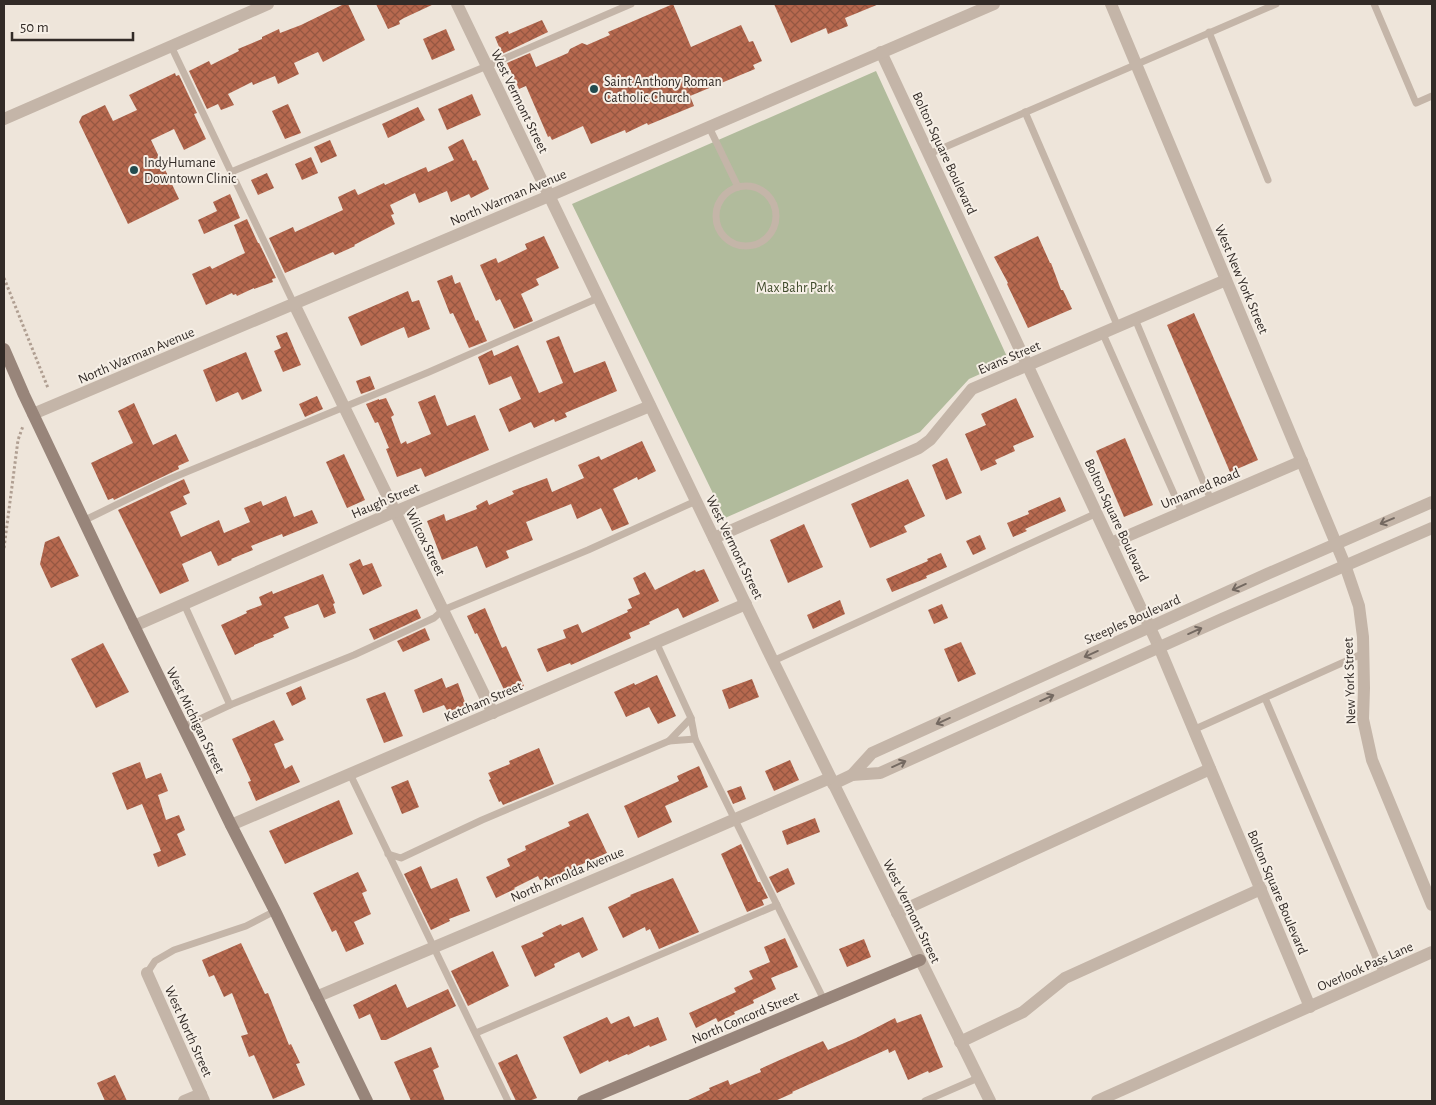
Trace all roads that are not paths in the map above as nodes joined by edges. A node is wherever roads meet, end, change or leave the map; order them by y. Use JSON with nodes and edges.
{"nodes":[{"id":1,"x":268,"y":4,"type":"edge"},
{"id":2,"x":457,"y":4,"type":"edge"},
{"id":3,"x":631,"y":4,"type":"edge"},
{"id":4,"x":994,"y":4,"type":"edge"},
{"id":5,"x":1111,"y":4,"type":"edge"},
{"id":6,"x":1276,"y":4,"type":"edge"},
{"id":7,"x":1374,"y":4,"type":"edge"},
{"id":8,"x":1209,"y":32,"type":"junction"},
{"id":9,"x":171,"y":46,"type":"junction"},
{"id":10,"x":881,"y":52,"type":"junction"},
{"id":11,"x":1136,"y":64,"type":"junction"},
{"id":12,"x":486,"y":66,"type":"junction"},
{"id":13,"x":1432,"y":96,"type":"edge"},
{"id":14,"x":1025,"y":112,"type":"junction"},
{"id":15,"x":4,"y":119,"type":"edge"},
{"id":16,"x":709,"y":126,"type":"junction"},
{"id":17,"x":929,"y":154,"type":"junction"},
{"id":18,"x":231,"y":172,"type":"junction"},
{"id":19,"x":1268,"y":180,"type":"dead end"},
{"id":20,"x":738,"y":187,"type":"junction"},
{"id":21,"x":550,"y":196,"type":"junction"},
{"id":22,"x":1226,"y":280,"type":"junction"},
{"id":23,"x":598,"y":298,"type":"junction"},
{"id":24,"x":294,"y":304,"type":"junction"},
{"id":25,"x":1135,"y":320,"type":"junction"},
{"id":26,"x":1118,"y":327,"type":"junction"},
{"id":27,"x":1103,"y":334,"type":"junction"},
{"id":28,"x":4,"y":349,"type":"edge"},
{"id":29,"x":1028,"y":366,"type":"junction"},
{"id":30,"x":344,"y":406,"type":"junction"},
{"id":31,"x":650,"y":406,"type":"junction"},
{"id":32,"x":33,"y":414,"type":"junction"},
{"id":33,"x":1302,"y":461,"type":"junction"},
{"id":34,"x":696,"y":500,"type":"junction"},
{"id":35,"x":1211,"y":500,"type":"junction"},
{"id":36,"x":1432,"y":502,"type":"edge"},
{"id":37,"x":395,"y":512,"type":"junction"},
{"id":38,"x":1182,"y":512,"type":"junction"},
{"id":39,"x":1097,"y":513,"type":"junction"},
{"id":40,"x":83,"y":521,"type":"junction"},
{"id":41,"x":1432,"y":528,"type":"edge"},
{"id":42,"x":714,"y":538,"type":"junction"},
{"id":43,"x":1111,"y":543,"type":"junction"},
{"id":44,"x":1336,"y":543,"type":"junction"},
{"id":45,"x":1345,"y":565,"type":"junction"},
{"id":46,"x":184,"y":604,"type":"junction"},
{"id":47,"x":746,"y":604,"type":"junction"},
{"id":48,"x":443,"y":610,"type":"junction"},
{"id":49,"x":134,"y":626,"type":"junction"},
{"id":50,"x":1150,"y":627,"type":"junction"},
{"id":51,"x":656,"y":642,"type":"junction"},
{"id":52,"x":1159,"y":647,"type":"junction"},
{"id":53,"x":1364,"y":654,"type":"junction"},
{"id":54,"x":773,"y":661,"type":"junction"},
{"id":55,"x":1265,"y":698,"type":"junction"},
{"id":56,"x":230,"y":706,"type":"junction"},
{"id":57,"x":493,"y":713,"type":"junction"},
{"id":58,"x":691,"y":718,"type":"junction"},
{"id":59,"x":183,"y":727,"type":"junction"},
{"id":60,"x":1194,"y":730,"type":"junction"},
{"id":61,"x":695,"y":739,"type":"junction"},
{"id":62,"x":669,"y":741,"type":"junction"},
{"id":63,"x":1210,"y":769,"type":"junction"},
{"id":64,"x":350,"y":774,"type":"junction"},
{"id":65,"x":852,"y":775,"type":"junction"},
{"id":66,"x":831,"y":781,"type":"junction"},
{"id":67,"x":735,"y":819,"type":"junction"},
{"id":68,"x":231,"y":825,"type":"junction"},
{"id":69,"x":388,"y":854,"type":"junction"},
{"id":70,"x":1261,"y":889,"type":"junction"},
{"id":71,"x":777,"y":905,"type":"junction"},
{"id":72,"x":1432,"y":905,"type":"edge"},
{"id":73,"x":275,"y":911,"type":"junction"},
{"id":74,"x":896,"y":913,"type":"junction"},
{"id":75,"x":434,"y":947,"type":"junction"},
{"id":76,"x":1432,"y":952,"type":"edge"},
{"id":77,"x":920,"y":960,"type":"junction"},
{"id":78,"x":146,"y":973,"type":"joint"},
{"id":79,"x":1383,"y":974,"type":"junction"},
{"id":80,"x":316,"y":997,"type":"junction"},
{"id":81,"x":824,"y":1000,"type":"junction"},
{"id":82,"x":1310,"y":1007,"type":"junction"},
{"id":83,"x":476,"y":1033,"type":"junction"},
{"id":84,"x":960,"y":1042,"type":"junction"},
{"id":85,"x":978,"y":1078,"type":"junction"},
{"id":86,"x":202,"y":1098,"type":"edge"},
{"id":87,"x":184,"y":1101,"type":"edge"},
{"id":88,"x":366,"y":1101,"type":"edge"},
{"id":89,"x":508,"y":1101,"type":"edge"},
{"id":90,"x":582,"y":1101,"type":"edge"},
{"id":91,"x":921,"y":1101,"type":"edge"},
{"id":92,"x":926,"y":1101,"type":"edge"},
{"id":93,"x":990,"y":1101,"type":"edge"},
{"id":94,"x":1097,"y":1101,"type":"edge"}],
"edges":[{"from":1,"to":9,"type":"street"},
{"from":2,"to":12,"type":"street","name":"West Vermont Street"},
{"from":3,"to":12,"type":"lane"},
{"from":4,"to":10,"type":"street","name":"North Warman Avenue"},
{"from":5,"to":11,"type":"street","name":"West New York Street"},
{"from":6,"to":8,"type":"lane"},
{"from":7,"to":13,"type":"lane"},
{"from":8,"to":11,"type":"lane"},
{"from":8,"to":19,"type":"lane"},
{"from":9,"to":15,"type":"street"},
{"from":9,"to":18,"type":"lane"},
{"from":10,"to":16,"type":"street","name":"North Warman Avenue"},
{"from":10,"to":17,"type":"street","name":"Bolton Square Boulevard"},
{"from":11,"to":14,"type":"lane"},
{"from":11,"to":22,"type":"street","name":"West New York Street"},
{"from":12,"to":18,"type":"lane"},
{"from":12,"to":21,"type":"street","name":"West Vermont Street"},
{"from":14,"to":17,"type":"lane"},
{"from":14,"to":26,"type":"lane"},
{"from":16,"to":20,"type":"lane"},
{"from":16,"to":21,"type":"street","name":"North Warman Avenue"},
{"from":17,"to":29,"type":"street","name":"Bolton Square Boulevard"},
{"from":18,"to":24,"type":"lane"},
{"from":20,"to":20,"type":"lane"},
{"from":21,"to":23,"type":"street","name":"West Vermont Street"},
{"from":21,"to":24,"type":"street","name":"North Warman Avenue"},
{"from":22,"to":25,"type":"street","name":"Evans Street"},
{"from":22,"to":33,"type":"street","name":"West New York Street"},
{"from":23,"to":30,"type":"lane"},
{"from":23,"to":31,"type":"street","name":"West Vermont Street"},
{"from":24,"to":30,"type":"street","name":"Wilcox Street"},
{"from":24,"to":32,"type":"street","name":"North Warman Avenue"},
{"from":25,"to":26,"type":"street","name":"Evans Street"},
{"from":25,"to":35,"type":"lane"},
{"from":26,"to":27,"type":"street","name":"Evans Street"},
{"from":27,"to":29,"type":"street","name":"Evans Street"},
{"from":27,"to":38,"type":"lane"},
{"from":28,"to":32,"type":"main road","name":"West Michigan Street"},
{"from":29,"to":39,"type":"street","name":"Bolton Square Boulevard"},
{"from":29,"to":42,"type":"street","name":"Evans Street"},
{"from":30,"to":37,"type":"street","name":"Wilcox Street"},
{"from":30,"to":40,"type":"lane"},
{"from":31,"to":34,"type":"street","name":"West Vermont Street"},
{"from":31,"to":37,"type":"street","name":"Haugh Street"},
{"from":32,"to":40,"type":"main road","name":"West Michigan Street"},
{"from":33,"to":35,"type":"street","name":"Unnamed Road"},
{"from":33,"to":44,"type":"street","name":"West New York Street"},
{"from":34,"to":42,"type":"street","name":"West Vermont Street"},
{"from":34,"to":48,"type":"lane"},
{"from":35,"to":38,"type":"street","name":"Unnamed Road"},
{"from":36,"to":44,"type":"street","name":"Steeples Boulevard","one_way":true},
{"from":37,"to":46,"type":"street","name":"Haugh Street"},
{"from":37,"to":48,"type":"street","name":"Wilcox Street"},
{"from":38,"to":43,"type":"street","name":"Unnamed Road"},
{"from":39,"to":43,"type":"street","name":"Bolton Square Boulevard"},
{"from":39,"to":54,"type":"lane"},
{"from":40,"to":49,"type":"main road","name":"West Michigan Street"},
{"from":41,"to":45,"type":"street","name":"Steeples Boulevard"},
{"from":42,"to":47,"type":"street","name":"West Vermont Street"},
{"from":43,"to":50,"type":"street","name":"Bolton Square Boulevard"},
{"from":44,"to":45,"type":"street","name":"West New York Street"},
{"from":44,"to":50,"type":"street","name":"Steeples Boulevard","one_way":true},
{"from":52,"to":45,"type":"street","name":"Steeples Boulevard","one_way":true},
{"from":45,"to":53,"type":"street","name":"New York Street"},
{"from":46,"to":49,"type":"street","name":"Haugh Street"},
{"from":46,"to":56,"type":"lane"},
{"from":47,"to":51,"type":"street","name":"Ketcham Street"},
{"from":47,"to":54,"type":"street","name":"West Vermont Street"},
{"from":48,"to":56,"type":"lane"},
{"from":48,"to":57,"type":"street","name":"Wilcox Street"},
{"from":49,"to":59,"type":"main road","name":"West Michigan Street"},
{"from":50,"to":52,"type":"street","name":"Bolton Square Boulevard"},
{"from":50,"to":65,"type":"street","name":"Steeples Boulevard","one_way":true},
{"from":51,"to":57,"type":"street","name":"Ketcham Street"},
{"from":51,"to":58,"type":"lane"},
{"from":52,"to":60,"type":"street","name":"Bolton Square Boulevard"},
{"from":65,"to":52,"type":"street","name":"Steeples Boulevard","one_way":true},
{"from":53,"to":55,"type":"lane"},
{"from":53,"to":72,"type":"street","name":"New York Street"},
{"from":54,"to":66,"type":"street","name":"West Vermont Street"},
{"from":55,"to":60,"type":"lane"},
{"from":55,"to":79,"type":"lane"},
{"from":56,"to":59,"type":"lane"},
{"from":57,"to":64,"type":"street","name":"Ketcham Street"},
{"from":58,"to":61,"type":"lane"},
{"from":58,"to":62,"type":"lane"},
{"from":59,"to":68,"type":"main road","name":"West Michigan Street"},
{"from":60,"to":63,"type":"street","name":"Bolton Square Boulevard"},
{"from":61,"to":62,"type":"lane"},
{"from":61,"to":67,"type":"lane"},
{"from":62,"to":69,"type":"lane"},
{"from":63,"to":70,"type":"street","name":"Bolton Square Boulevard"},
{"from":63,"to":74,"type":"street"},
{"from":64,"to":68,"type":"street","name":"Ketcham Street"},
{"from":64,"to":69,"type":"lane"},
{"from":65,"to":66,"type":"street","name":"Steeples Boulevard"},
{"from":66,"to":67,"type":"street","name":"North Arnolda Avenue"},
{"from":66,"to":74,"type":"street","name":"West Vermont Street"},
{"from":67,"to":71,"type":"lane"},
{"from":67,"to":75,"type":"street","name":"North Arnolda Avenue"},
{"from":68,"to":73,"type":"main road","name":"West Michigan Street"},
{"from":69,"to":75,"type":"lane"},
{"from":70,"to":82,"type":"street","name":"Bolton Square Boulevard"},
{"from":70,"to":84,"type":"street"},
{"from":71,"to":81,"type":"lane"},
{"from":71,"to":83,"type":"lane"},
{"from":73,"to":78,"type":"lane"},
{"from":73,"to":80,"type":"main road","name":"West Michigan Street"},
{"from":74,"to":77,"type":"street","name":"West Vermont Street"},
{"from":75,"to":80,"type":"street","name":"North Arnolda Avenue"},
{"from":75,"to":83,"type":"lane"},
{"from":76,"to":79,"type":"street","name":"Overlook Pass Lane"},
{"from":77,"to":81,"type":"main road","name":"North Concord Street"},
{"from":77,"to":84,"type":"street","name":"West Vermont Street"},
{"from":78,"to":86,"type":"street","name":"West North Street"},
{"from":79,"to":82,"type":"street","name":"Overlook Pass Lane"},
{"from":80,"to":88,"type":"main road","name":"West Michigan Street"},
{"from":81,"to":90,"type":"main road","name":"North Concord Street"},
{"from":82,"to":94,"type":"street","name":"Overlook Pass Lane"},
{"from":83,"to":89,"type":"lane"},
{"from":84,"to":85,"type":"street","name":"West Vermont Street"},
{"from":85,"to":92,"type":"lane"},
{"from":85,"to":93,"type":"street","name":"West Vermont Street"},
{"from":86,"to":87,"type":"street"},
{"from":91,"to":92,"type":"lane"}]}
